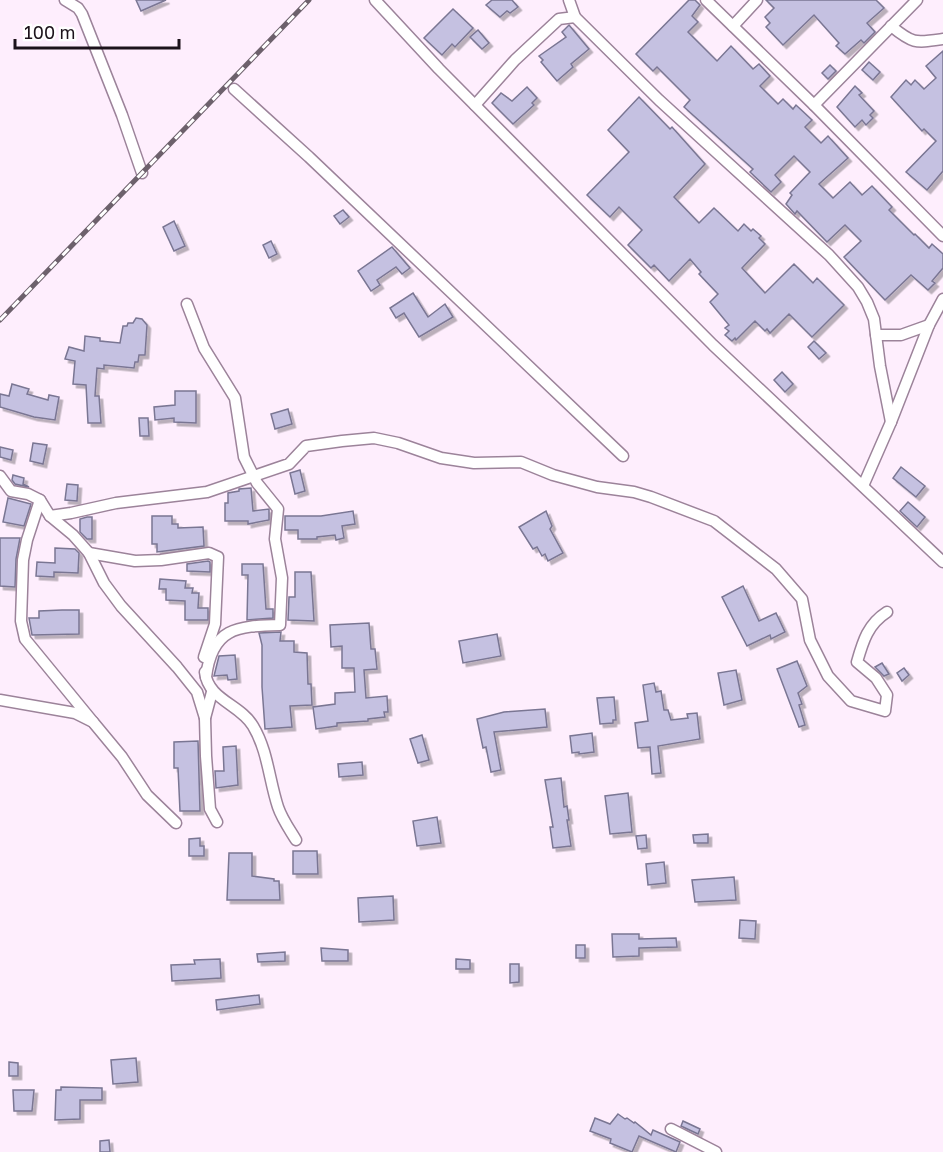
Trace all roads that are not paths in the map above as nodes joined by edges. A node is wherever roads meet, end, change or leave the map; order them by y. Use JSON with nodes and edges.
{"nodes":[{"id":1,"x":65,"y":0,"type":"edge"},
{"id":2,"x":375,"y":0,"type":"edge"},
{"id":3,"x":569,"y":0,"type":"edge"},
{"id":4,"x":706,"y":0,"type":"edge"},
{"id":5,"x":757,"y":0,"type":"edge"},
{"id":6,"x":917,"y":0,"type":"edge"},
{"id":7,"x":575,"y":17,"type":"junction"},
{"id":8,"x":733,"y":26,"type":"junction"},
{"id":9,"x":891,"y":26,"type":"junction"},
{"id":10,"x":943,"y":39,"type":"edge"},
{"id":11,"x":234,"y":89,"type":"dead end"},
{"id":12,"x":475,"y":105,"type":"junction"},
{"id":13,"x":814,"y":105,"type":"junction"},
{"id":14,"x":142,"y":173,"type":"dead end"},
{"id":15,"x":943,"y":236,"type":"edge"},
{"id":16,"x":943,"y":299,"type":"edge"},
{"id":17,"x":187,"y":304,"type":"dead end"},
{"id":18,"x":929,"y":324,"type":"junction"},
{"id":19,"x":876,"y":335,"type":"junction"},
{"id":20,"x":891,"y":422,"type":"junction"},
{"id":21,"x":623,"y":456,"type":"dead end"},
{"id":22,"x":0,"y":476,"type":"edge"},
{"id":23,"x":254,"y":476,"type":"junction"},
{"id":24,"x":863,"y":486,"type":"junction"},
{"id":25,"x":40,"y":500,"type":"junction"},
{"id":26,"x":50,"y":516,"type":"junction"},
{"id":27,"x":89,"y":553,"type":"junction"},
{"id":28,"x":943,"y":562,"type":"edge"},
{"id":29,"x":887,"y":612,"type":"dead end"},
{"id":30,"x":206,"y":677,"type":"junction"},
{"id":31,"x":212,"y":692,"type":"junction"},
{"id":32,"x":0,"y":700,"type":"edge"},
{"id":33,"x":206,"y":718,"type":"junction"},
{"id":34,"x":93,"y":722,"type":"junction"},
{"id":35,"x":217,"y":822,"type":"dead end"},
{"id":36,"x":176,"y":824,"type":"dead end"},
{"id":37,"x":296,"y":840,"type":"dead end"},
{"id":38,"x":670,"y":1130,"type":"dead end"},
{"id":39,"x":717,"y":1152,"type":"edge"}],
"edges":[{"from":1,"to":14,"type":"street"},
{"from":2,"to":12,"type":"street"},
{"from":3,"to":7,"type":"street"},
{"from":4,"to":8,"type":"street"},
{"from":5,"to":8,"type":"street"},
{"from":6,"to":9,"type":"street"},
{"from":7,"to":12,"type":"street"},
{"from":7,"to":19,"type":"street"},
{"from":8,"to":13,"type":"street"},
{"from":9,"to":10,"type":"street"},
{"from":9,"to":13,"type":"street"},
{"from":11,"to":21,"type":"street"},
{"from":12,"to":24,"type":"street"},
{"from":13,"to":15,"type":"street"},
{"from":16,"to":18,"type":"street"},
{"from":17,"to":23,"type":"street"},
{"from":18,"to":19,"type":"street"},
{"from":18,"to":20,"type":"street"},
{"from":19,"to":20,"type":"street"},
{"from":20,"to":24,"type":"street"},
{"from":22,"to":25,"type":"street"},
{"from":23,"to":26,"type":"street"},
{"from":23,"to":29,"type":"street"},
{"from":23,"to":30,"type":"street"},
{"from":24,"to":28,"type":"street"},
{"from":25,"to":26,"type":"street"},
{"from":25,"to":34,"type":"street"},
{"from":26,"to":27,"type":"street"},
{"from":27,"to":30,"type":"street"},
{"from":27,"to":33,"type":"street"},
{"from":30,"to":31,"type":"street"},
{"from":31,"to":33,"type":"street"},
{"from":31,"to":37,"type":"street"},
{"from":32,"to":34,"type":"street"},
{"from":33,"to":35,"type":"street"},
{"from":34,"to":36,"type":"street"},
{"from":38,"to":39,"type":"street"}]}
